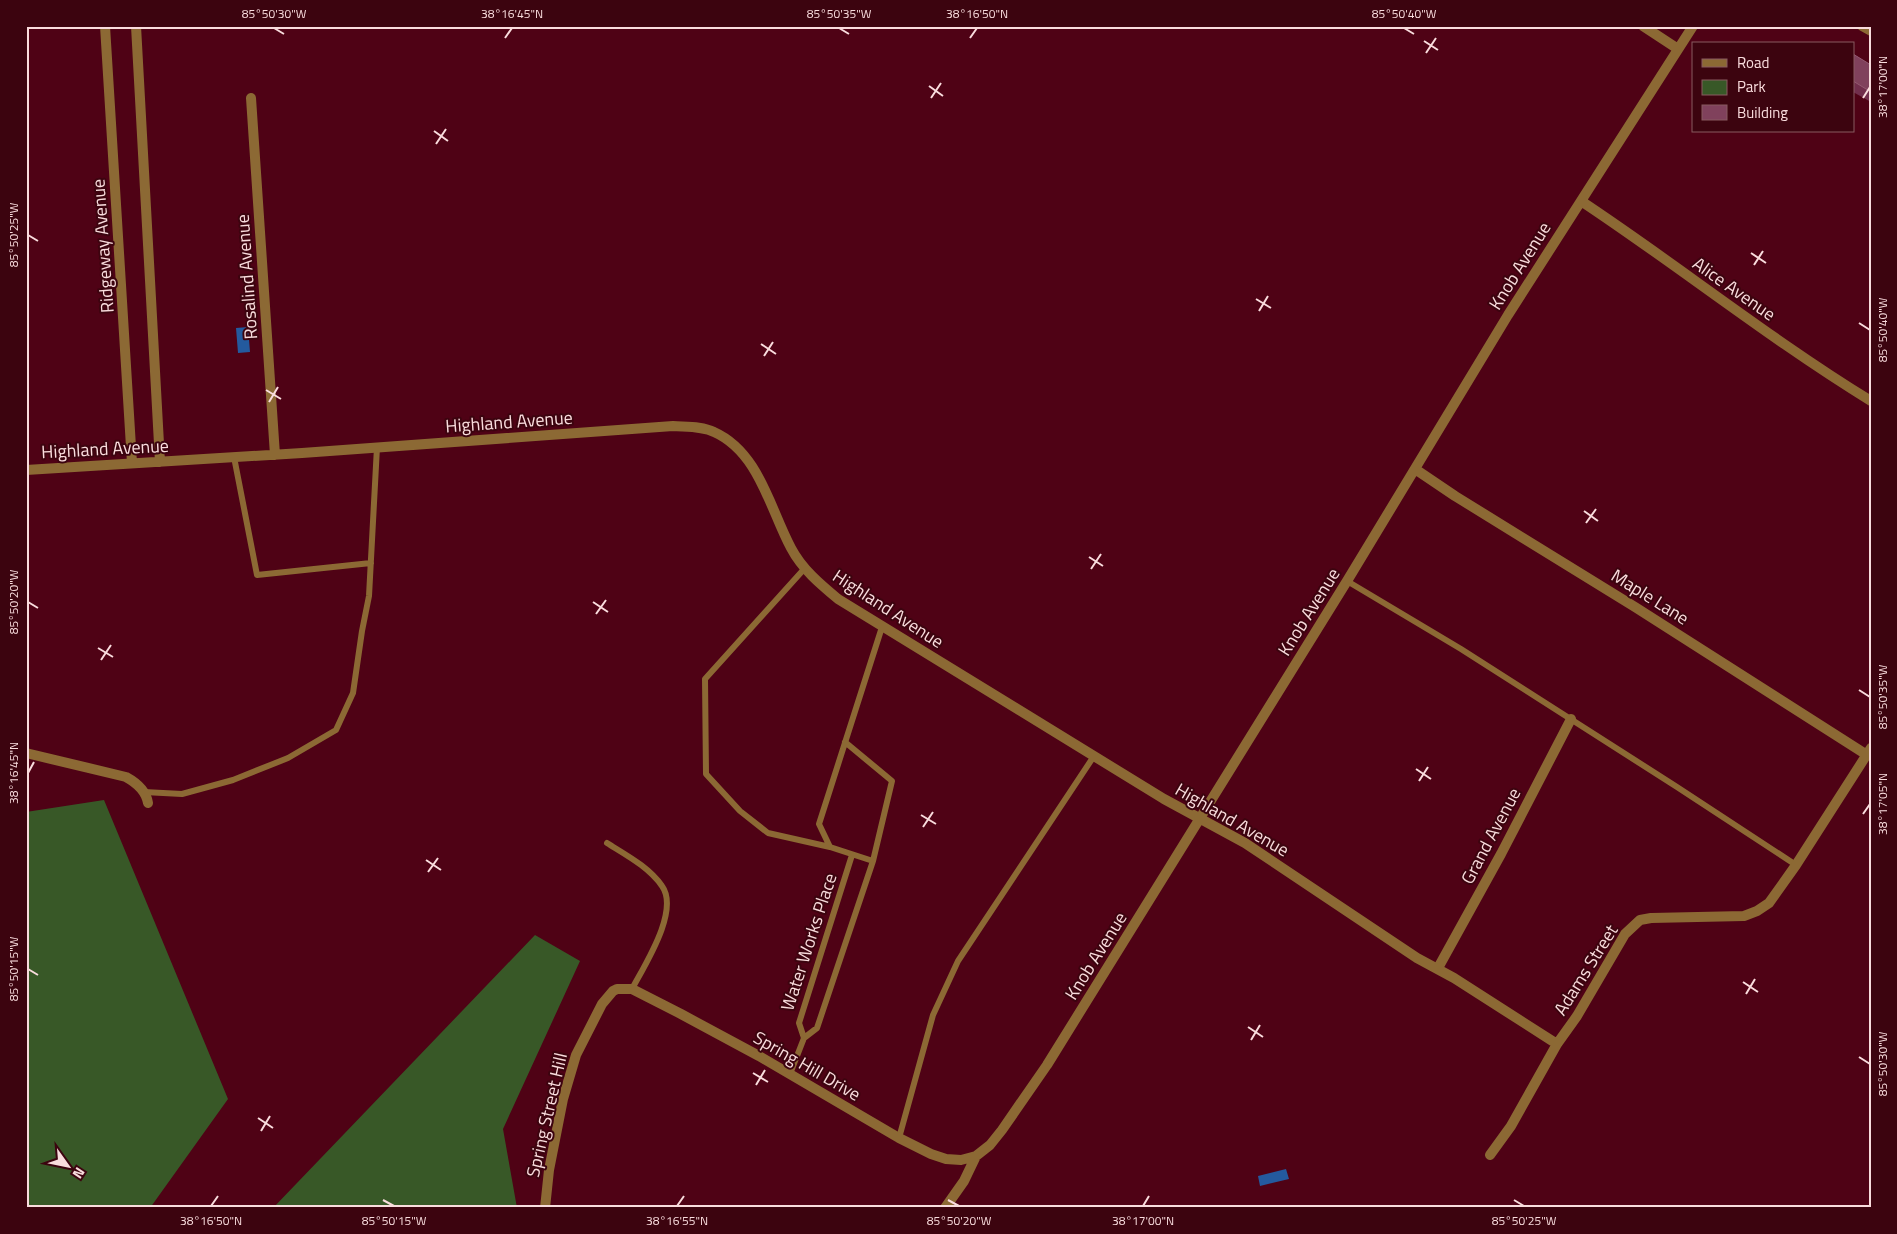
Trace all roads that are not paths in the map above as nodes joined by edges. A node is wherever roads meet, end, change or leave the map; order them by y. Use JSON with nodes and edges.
{"nodes":[{"id":1,"x":105,"y":26,"type":"edge"},
{"id":2,"x":136,"y":26,"type":"edge"},
{"id":3,"x":1644,"y":26,"type":"edge"},
{"id":4,"x":1693,"y":26,"type":"edge"},
{"id":5,"x":1862,"y":26,"type":"edge"},
{"id":6,"x":1871,"y":31,"type":"edge"},
{"id":7,"x":1678,"y":49,"type":"junction"},
{"id":8,"x":251,"y":98,"type":"dead end"},
{"id":9,"x":1581,"y":201,"type":"junction"},
{"id":10,"x":1871,"y":400,"type":"edge"},
{"id":11,"x":377,"y":447,"type":"junction"},
{"id":12,"x":275,"y":454,"type":"junction"},
{"id":13,"x":234,"y":457,"type":"junction"},
{"id":14,"x":160,"y":462,"type":"junction"},
{"id":15,"x":132,"y":463,"type":"junction"},
{"id":16,"x":1414,"y":469,"type":"junction"},
{"id":17,"x":26,"y":470,"type":"edge"},
{"id":18,"x":371,"y":563,"type":"junction"},
{"id":19,"x":805,"y":568,"type":"junction"},
{"id":20,"x":1347,"y":581,"type":"junction"},
{"id":21,"x":882,"y":627,"type":"junction"},
{"id":22,"x":1570,"y":719,"type":"junction"},
{"id":23,"x":846,"y":742,"type":"junction"},
{"id":24,"x":1869,"y":751,"type":"edge"},
{"id":25,"x":26,"y":753,"type":"edge"},
{"id":26,"x":1094,"y":756,"type":"junction"},
{"id":27,"x":144,"y":792,"type":"junction"},
{"id":28,"x":148,"y":803,"type":"dead end"},
{"id":29,"x":1200,"y":818,"type":"junction"},
{"id":30,"x":607,"y":843,"type":"dead end"},
{"id":31,"x":830,"y":847,"type":"junction"},
{"id":32,"x":852,"y":855,"type":"junction"},
{"id":33,"x":872,"y":861,"type":"junction"},
{"id":34,"x":1796,"y":865,"type":"junction"},
{"id":35,"x":1438,"y":968,"type":"junction"},
{"id":36,"x":628,"y":989,"type":"junction"},
{"id":37,"x":804,"y":1038,"type":"junction"},
{"id":38,"x":1558,"y":1044,"type":"junction"},
{"id":39,"x":790,"y":1074,"type":"junction"},
{"id":40,"x":898,"y":1138,"type":"junction"},
{"id":41,"x":1490,"y":1155,"type":"dead end"},
{"id":42,"x":976,"y":1156,"type":"junction"},
{"id":43,"x":544,"y":1208,"type":"edge"},
{"id":44,"x":945,"y":1208,"type":"edge"}],
"edges":[{"from":1,"to":15,"type":"street","name":"Ridgeway Avenue"},
{"from":2,"to":14,"type":"street"},
{"from":3,"to":7,"type":"street"},
{"from":4,"to":7,"type":"street","name":"Knob Avenue"},
{"from":5,"to":6,"type":"street"},
{"from":7,"to":9,"type":"street","name":"Knob Avenue"},
{"from":8,"to":12,"type":"street","name":"Rosalind Avenue"},
{"from":9,"to":10,"type":"street","name":"Alice Avenue"},
{"from":9,"to":16,"type":"street","name":"Knob Avenue"},
{"from":11,"to":12,"type":"street","name":"Highland Avenue"},
{"from":11,"to":18,"type":"lane"},
{"from":11,"to":19,"type":"street","name":"Highland Avenue"},
{"from":12,"to":13,"type":"street","name":"Highland Avenue"},
{"from":13,"to":14,"type":"street","name":"Highland Avenue"},
{"from":13,"to":18,"type":"lane"},
{"from":14,"to":15,"type":"street","name":"Highland Avenue"},
{"from":15,"to":17,"type":"street","name":"Highland Avenue"},
{"from":16,"to":20,"type":"street","name":"Knob Avenue"},
{"from":16,"to":24,"type":"street","name":"Maple Lane"},
{"from":18,"to":27,"type":"lane"},
{"from":19,"to":21,"type":"street","name":"Highland Avenue"},
{"from":19,"to":31,"type":"lane"},
{"from":20,"to":22,"type":"lane"},
{"from":20,"to":29,"type":"street","name":"Knob Avenue"},
{"from":21,"to":23,"type":"lane","name":"Water Works Place"},
{"from":21,"to":26,"type":"street","name":"Highland Avenue"},
{"from":22,"to":34,"type":"lane"},
{"from":22,"to":35,"type":"street","name":"Grand Avenue"},
{"from":23,"to":31,"type":"lane","name":"Water Works Place"},
{"from":23,"to":33,"type":"lane","name":"Water Works Place"},
{"from":24,"to":34,"type":"street","name":"Adams Street"},
{"from":25,"to":27,"type":"street"},
{"from":26,"to":29,"type":"street","name":"Highland Avenue"},
{"from":26,"to":40,"type":"lane"},
{"from":27,"to":28,"type":"street"},
{"from":29,"to":35,"type":"street","name":"Highland Avenue"},
{"from":29,"to":42,"type":"street","name":"Knob Avenue"},
{"from":30,"to":36,"type":"lane"},
{"from":31,"to":32,"type":"lane","name":"Water Works Place"},
{"from":32,"to":33,"type":"lane","name":"Water Works Place"},
{"from":32,"to":37,"type":"lane","name":"Water Works Place"},
{"from":33,"to":37,"type":"lane","name":"Water Works Place"},
{"from":34,"to":38,"type":"street","name":"Adams Street"},
{"from":35,"to":38,"type":"street","name":"Highland Avenue"},
{"from":36,"to":39,"type":"street","name":"Spring Hill Drive"},
{"from":36,"to":43,"type":"street","name":"Spring Street Hill"},
{"from":37,"to":39,"type":"lane","name":"Water Works Place"},
{"from":38,"to":41,"type":"street","name":"Adams Street"},
{"from":39,"to":40,"type":"street","name":"Spring Hill Drive"},
{"from":40,"to":42,"type":"street","name":"Spring Hill Drive"},
{"from":42,"to":44,"type":"street","name":"Knob Avenue"}]}
